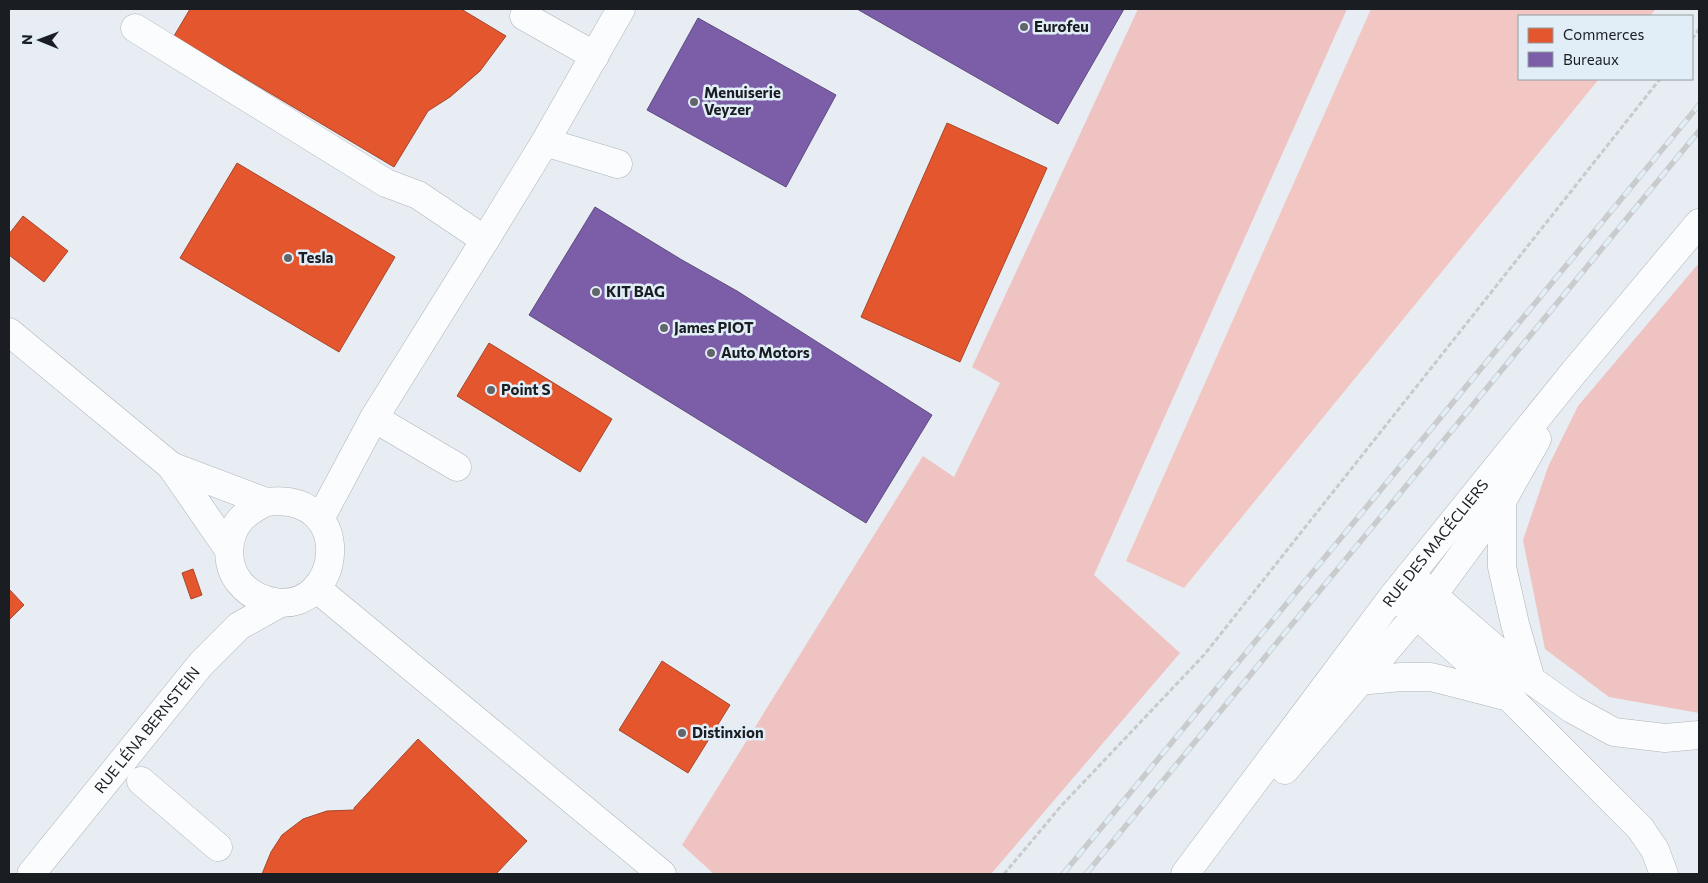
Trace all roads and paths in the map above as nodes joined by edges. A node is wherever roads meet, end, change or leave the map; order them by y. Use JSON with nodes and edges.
{"nodes":[{"id":1,"x":621,"y":9,"type":"edge"},
{"id":2,"x":524,"y":16,"type":"dead end"},
{"id":3,"x":136,"y":28,"type":"dead end"},
{"id":4,"x":595,"y":56,"type":"junction"},
{"id":5,"x":1659,"y":80,"type":"edge"},
{"id":6,"x":545,"y":142,"type":"junction"},
{"id":7,"x":618,"y":164,"type":"dead end"},
{"id":8,"x":1699,"y":223,"type":"edge"},
{"id":9,"x":485,"y":240,"type":"junction"},
{"id":10,"x":9,"y":332,"type":"edge"},
{"id":11,"x":1574,"y":372,"type":"junction"},
{"id":12,"x":374,"y":418,"type":"junction"},
{"id":13,"x":171,"y":466,"type":"junction"},
{"id":14,"x":457,"y":467,"type":"dead end"},
{"id":15,"x":1502,"y":501,"type":"junction"},
{"id":16,"x":266,"y":502,"type":"junction"},
{"id":17,"x":320,"y":519,"type":"junction"},
{"id":18,"x":229,"y":550,"type":"junction"},
{"id":19,"x":1401,"y":585,"type":"junction"},
{"id":20,"x":316,"y":588,"type":"junction"},
{"id":21,"x":280,"y":603,"type":"junction"},
{"id":22,"x":1424,"y":604,"type":"junction"},
{"id":23,"x":1532,"y":680,"type":"junction"},
{"id":24,"x":1359,"y":681,"type":"junction"},
{"id":25,"x":1509,"y":697,"type":"junction"},
{"id":26,"x":1699,"y":735,"type":"edge"},
{"id":27,"x":141,"y":781,"type":"dead end"},
{"id":28,"x":218,"y":847,"type":"dead end"},
{"id":29,"x":31,"y":874,"type":"edge"},
{"id":30,"x":662,"y":874,"type":"edge"},
{"id":31,"x":1004,"y":874,"type":"edge"},
{"id":32,"x":1185,"y":874,"type":"edge"},
{"id":33,"x":1197,"y":874,"type":"edge"},
{"id":34,"x":1664,"y":874,"type":"edge"}],
"edges":[{"from":1,"to":4,"type":"street"},
{"from":2,"to":4,"type":"street"},
{"from":3,"to":9,"type":"street"},
{"from":4,"to":6,"type":"street"},
{"from":5,"to":31,"type":"path"},
{"from":6,"to":7,"type":"street"},
{"from":6,"to":9,"type":"street"},
{"from":8,"to":11,"type":"street","name":"RUE DES MACÉCLIERS"},
{"from":9,"to":12,"type":"street"},
{"from":10,"to":13,"type":"street"},
{"from":11,"to":15,"type":"street","name":"RUE DES MACÉCLIERS"},
{"from":11,"to":19,"type":"street","name":"RUE DES MACÉCLIERS"},
{"from":12,"to":14,"type":"street"},
{"from":12,"to":17,"type":"street"},
{"from":13,"to":16,"type":"street"},
{"from":13,"to":18,"type":"street"},
{"from":15,"to":22,"type":"street","name":"RUE DES MACÉCLIERS"},
{"from":15,"to":23,"type":"street"},
{"from":16,"to":17,"type":"street"},
{"from":16,"to":18,"type":"street"},
{"from":17,"to":20,"type":"street"},
{"from":18,"to":21,"type":"street"},
{"from":19,"to":22,"type":"street"},
{"from":19,"to":32,"type":"street","name":"RUE DES MACÉCLIERS"},
{"from":20,"to":21,"type":"street"},
{"from":20,"to":30,"type":"street"},
{"from":21,"to":29,"type":"street","name":"RUE LÉNA BERNSTEIN"},
{"from":22,"to":23,"type":"street"},
{"from":22,"to":24,"type":"street","name":"RUE DES MACÉCLIERS"},
{"from":22,"to":25,"type":"street"},
{"from":23,"to":26,"type":"street"},
{"from":24,"to":25,"type":"street"},
{"from":24,"to":33,"type":"street","name":"RUE DES MACÉCLIERS"},
{"from":25,"to":34,"type":"street"},
{"from":27,"to":28,"type":"street"}]}
